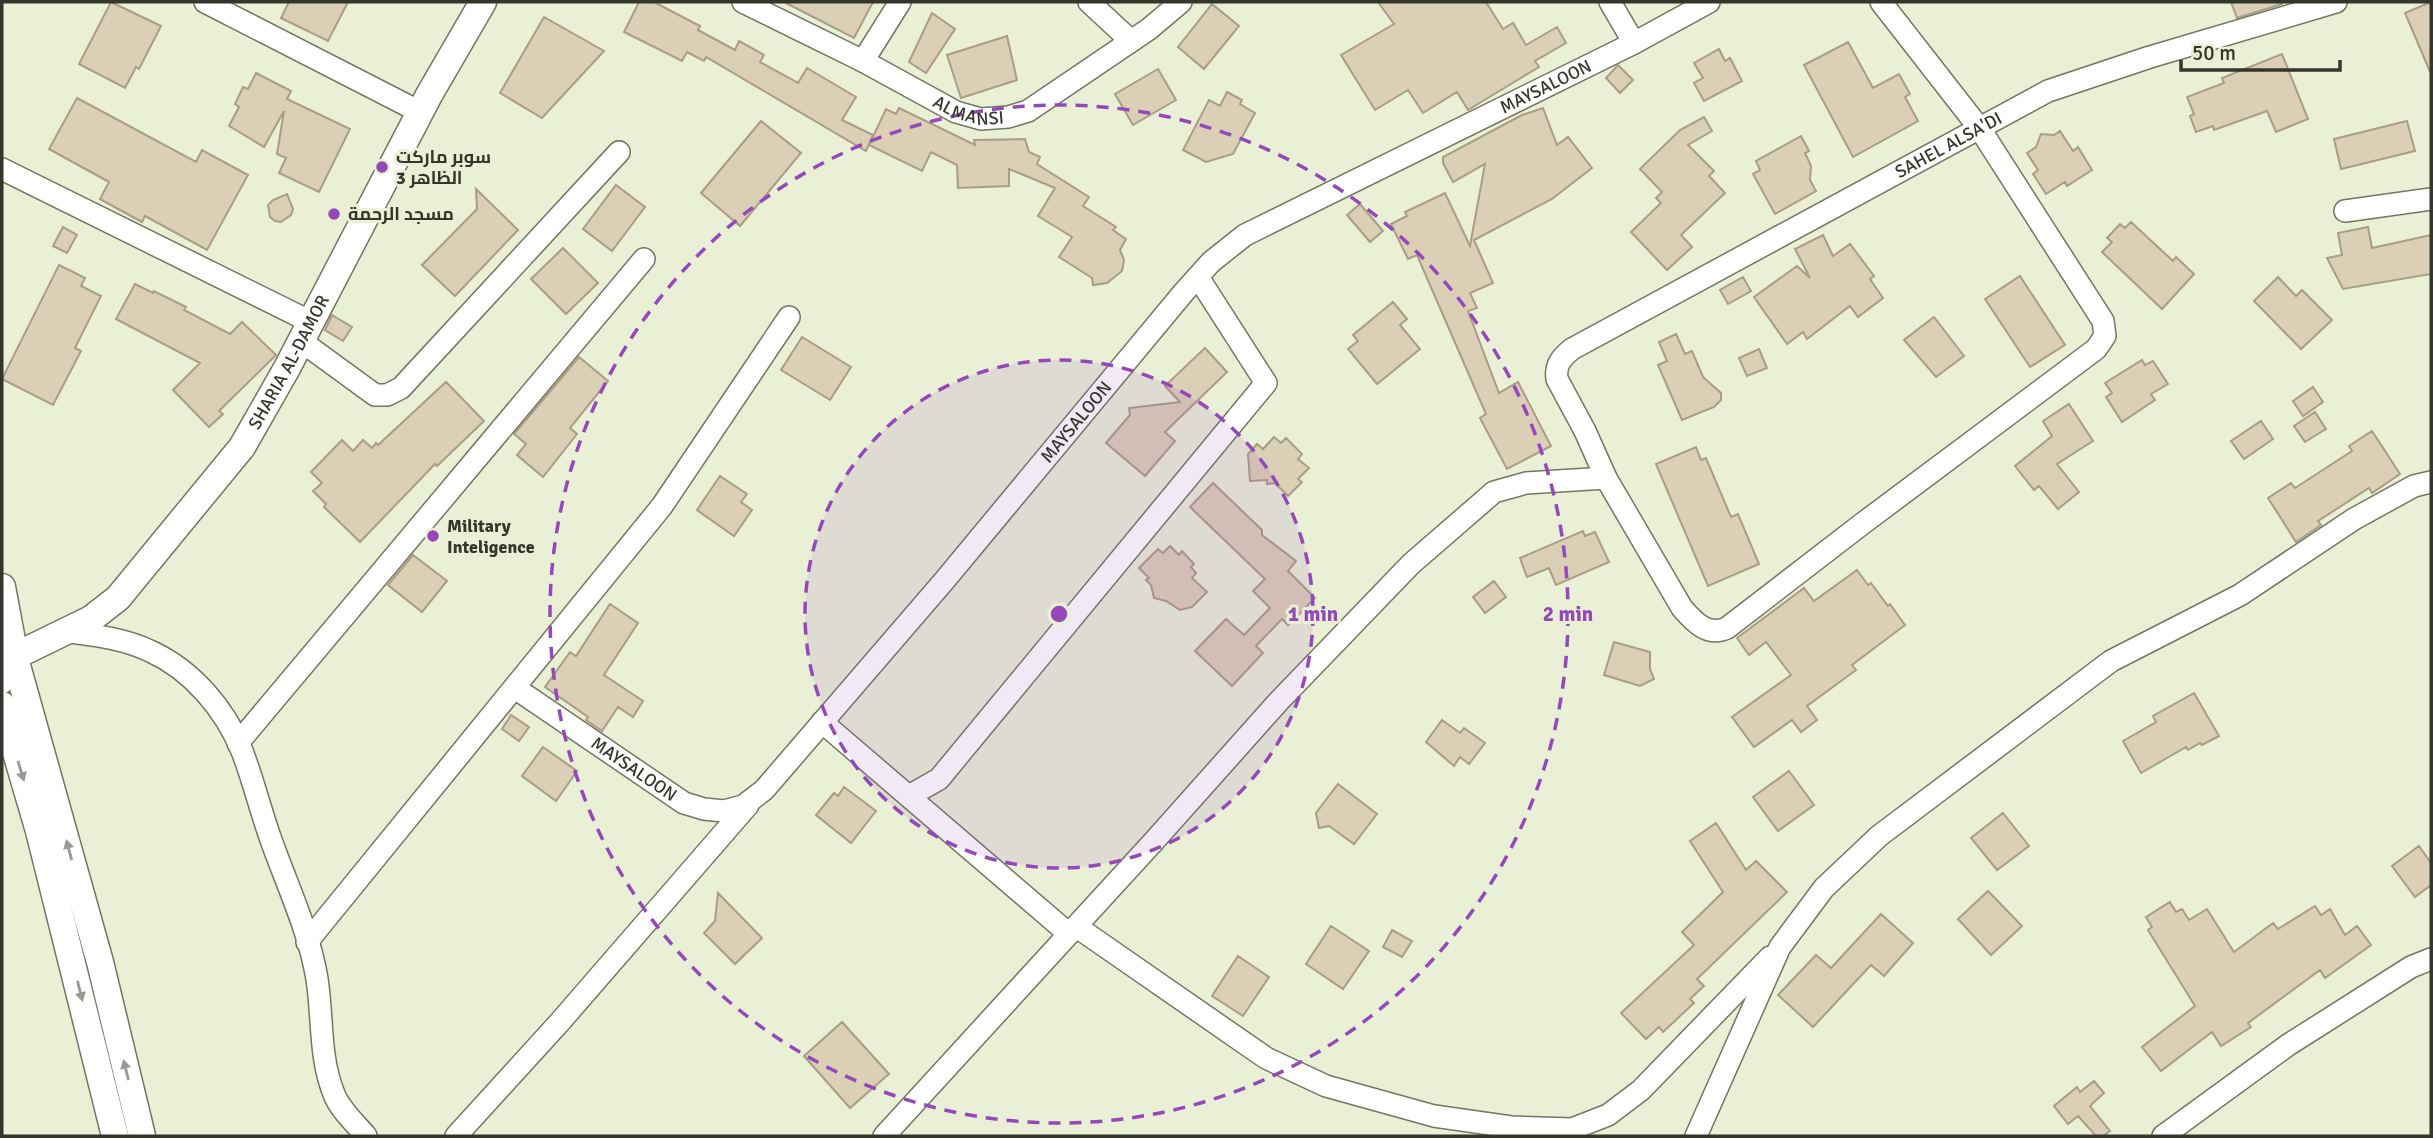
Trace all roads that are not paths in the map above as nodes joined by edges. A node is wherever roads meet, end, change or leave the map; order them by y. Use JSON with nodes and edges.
{"nodes":[{"id":1,"x":205,"y":2,"type":"edge"},
{"id":2,"x":484,"y":2,"type":"edge"},
{"id":3,"x":743,"y":2,"type":"edge"},
{"id":4,"x":900,"y":2,"type":"edge"},
{"id":5,"x":1089,"y":2,"type":"edge"},
{"id":6,"x":1181,"y":2,"type":"edge"},
{"id":7,"x":1610,"y":2,"type":"edge"},
{"id":8,"x":1709,"y":2,"type":"edge"},
{"id":9,"x":1881,"y":2,"type":"edge"},
{"id":10,"x":2336,"y":2,"type":"edge"},
{"id":11,"x":1131,"y":41,"type":"junction"},
{"id":12,"x":1634,"y":43,"type":"junction"},
{"id":13,"x":863,"y":61,"type":"junction"},
{"id":14,"x":420,"y":112,"type":"junction"},
{"id":15,"x":1980,"y":129,"type":"junction"},
{"id":16,"x":619,"y":152,"type":"dead end"},
{"id":17,"x":2,"y":169,"type":"edge"},
{"id":18,"x":2431,"y":199,"type":"edge"},
{"id":19,"x":2345,"y":211,"type":"dead end"},
{"id":20,"x":645,"y":259,"type":"dead end"},
{"id":21,"x":1198,"y":277,"type":"junction"},
{"id":22,"x":789,"y":317,"type":"dead end"},
{"id":23,"x":306,"y":332,"type":"junction"},
{"id":24,"x":1606,"y":478,"type":"junction"},
{"id":25,"x":2431,"y":482,"type":"edge"},
{"id":26,"x":2,"y":587,"type":"edge"},
{"id":27,"x":62,"y":631,"type":"junction"},
{"id":28,"x":8,"y":656,"type":"edge"},
{"id":29,"x":2,"y":683,"type":"edge"},
{"id":30,"x":515,"y":688,"type":"junction"},
{"id":31,"x":2,"y":705,"type":"edge"},
{"id":32,"x":822,"y":722,"type":"junction"},
{"id":33,"x":238,"y":743,"type":"junction"},
{"id":34,"x":909,"y":796,"type":"junction"},
{"id":35,"x":752,"y":801,"type":"junction"},
{"id":36,"x":1073,"y":930,"type":"junction"},
{"id":37,"x":307,"y":942,"type":"junction"},
{"id":38,"x":1780,"y":947,"type":"junction"},
{"id":39,"x":2431,"y":959,"type":"edge"},
{"id":40,"x":115,"y":1136,"type":"edge"},
{"id":41,"x":142,"y":1136,"type":"edge"},
{"id":42,"x":366,"y":1136,"type":"edge"},
{"id":43,"x":456,"y":1136,"type":"edge"},
{"id":44,"x":884,"y":1136,"type":"edge"},
{"id":45,"x":1696,"y":1136,"type":"edge"},
{"id":46,"x":2163,"y":1136,"type":"edge"}],
"edges":[{"from":1,"to":14,"type":"street"},
{"from":2,"to":14,"type":"street","name":"SHARIA AL-DAMOR"},
{"from":3,"to":13,"type":"street","name":"ALMANSI"},
{"from":4,"to":13,"type":"street"},
{"from":5,"to":11,"type":"street"},
{"from":6,"to":11,"type":"street","name":"ALMANSI"},
{"from":7,"to":12,"type":"street"},
{"from":8,"to":12,"type":"street","name":"MAYSALOON"},
{"from":9,"to":15,"type":"street"},
{"from":10,"to":15,"type":"street","name":"SAHEL ALSA'DI"},
{"from":11,"to":13,"type":"street","name":"ALMANSI"},
{"from":12,"to":21,"type":"street","name":"MAYSALOON"},
{"from":14,"to":23,"type":"street","name":"SHARIA AL-DAMOR"},
{"from":15,"to":24,"type":"street","name":"SAHEL ALSA'DI"},
{"from":15,"to":24,"type":"street"},
{"from":16,"to":23,"type":"street"},
{"from":17,"to":23,"type":"street"},
{"from":18,"to":19,"type":"street"},
{"from":20,"to":33,"type":"street"},
{"from":21,"to":32,"type":"street","name":"MAYSALOON"},
{"from":21,"to":34,"type":"street"},
{"from":22,"to":30,"type":"street"},
{"from":23,"to":27,"type":"street","name":"SHARIA AL-DAMOR"},
{"from":24,"to":36,"type":"street"},
{"from":25,"to":38,"type":"street"},
{"from":26,"to":28,"type":"street"},
{"from":27,"to":28,"type":"street","name":"SHARIA AL-DAMOR"},
{"from":27,"to":33,"type":"street"},
{"from":28,"to":29,"type":"street"},
{"from":41,"to":28,"type":"street","one_way":true},
{"from":30,"to":35,"type":"street","name":"MAYSALOON"},
{"from":30,"to":37,"type":"street"},
{"from":31,"to":40,"type":"street","one_way":true},
{"from":32,"to":34,"type":"street"},
{"from":32,"to":35,"type":"street","name":"MAYSALOON"},
{"from":33,"to":37,"type":"street"},
{"from":34,"to":36,"type":"street"},
{"from":35,"to":43,"type":"street"},
{"from":36,"to":38,"type":"street"},
{"from":36,"to":44,"type":"street"},
{"from":37,"to":42,"type":"street"},
{"from":38,"to":45,"type":"street"},
{"from":39,"to":46,"type":"street"}]}
